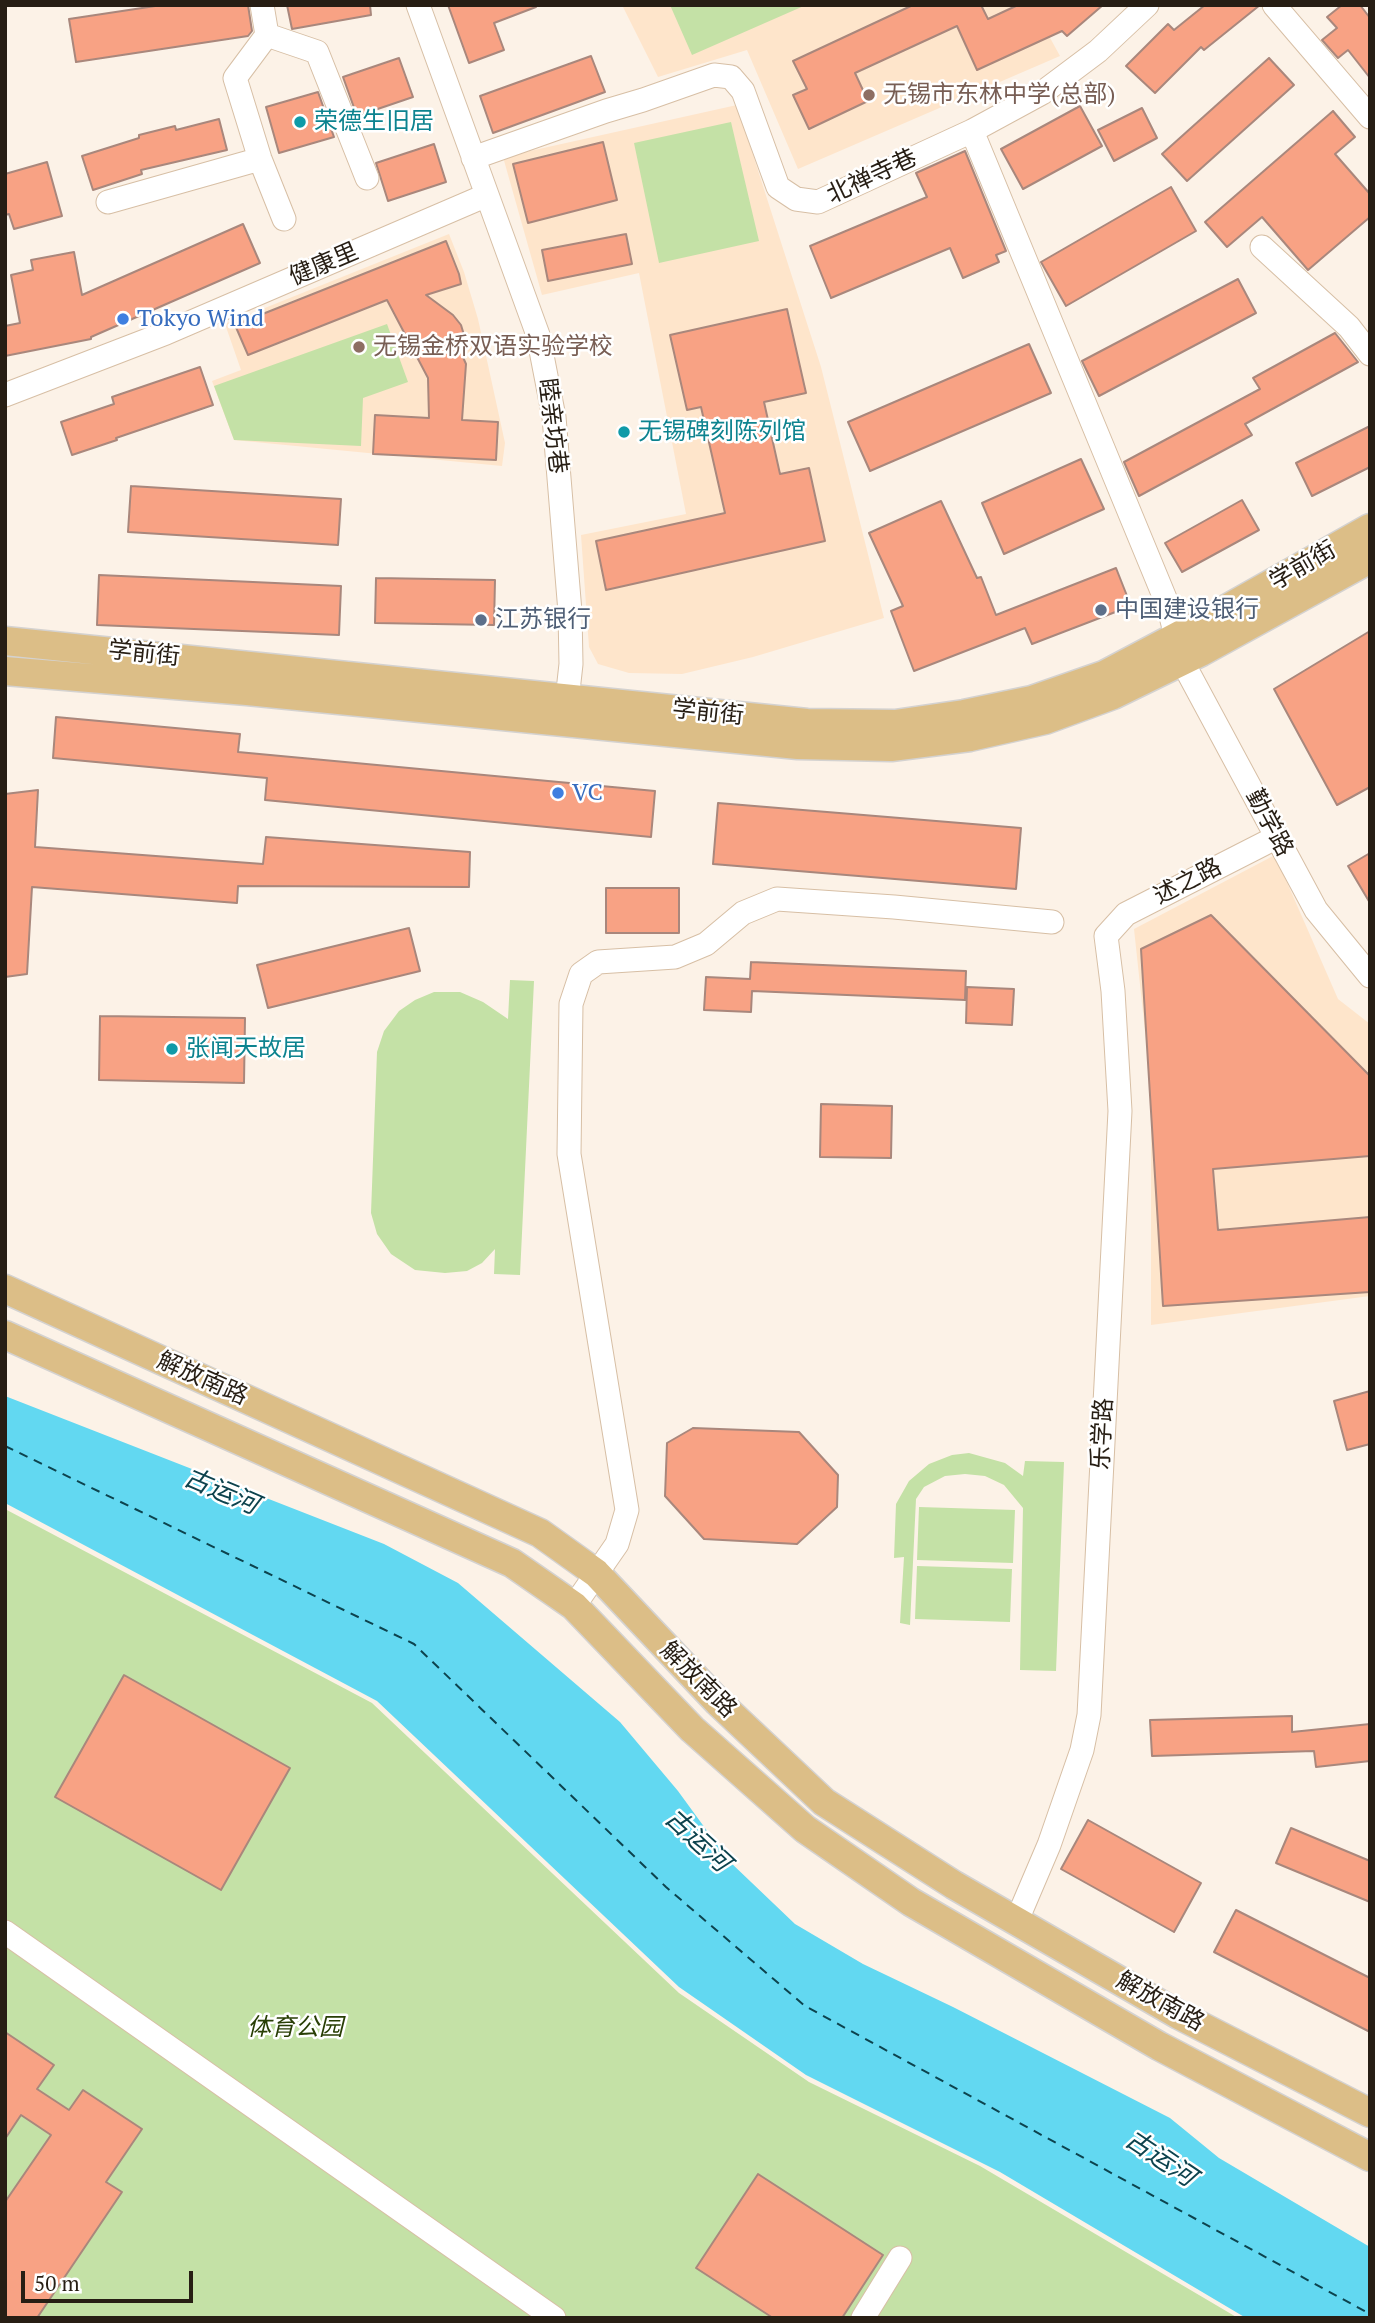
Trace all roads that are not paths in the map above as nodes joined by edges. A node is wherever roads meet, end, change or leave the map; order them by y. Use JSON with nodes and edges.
{"nodes":[{"id":1,"x":262,"y":5,"type":"edge"},
{"id":2,"x":418,"y":5,"type":"edge"},
{"id":3,"x":1147,"y":5,"type":"edge"},
{"id":4,"x":1274,"y":5,"type":"edge"},
{"id":5,"x":267,"y":35,"type":"junction"},
{"id":6,"x":1370,"y":117,"type":"edge"},
{"id":7,"x":972,"y":131,"type":"junction"},
{"id":8,"x":473,"y":158,"type":"junction"},
{"id":9,"x":260,"y":159,"type":"junction"},
{"id":10,"x":367,"y":178,"type":"dead end"},
{"id":11,"x":487,"y":195,"type":"junction"},
{"id":12,"x":108,"y":202,"type":"dead end"},
{"id":13,"x":284,"y":219,"type":"dead end"},
{"id":14,"x":1262,"y":247,"type":"dead end"},
{"id":15,"x":1370,"y":354,"type":"edge"},
{"id":16,"x":5,"y":395,"type":"edge"},
{"id":17,"x":1370,"y":528,"type":"edge"},
{"id":18,"x":1370,"y":559,"type":"edge"},
{"id":19,"x":5,"y":641,"type":"edge"},
{"id":20,"x":1179,"y":650,"type":"junction"},
{"id":21,"x":5,"y":671,"type":"edge"},
{"id":22,"x":567,"y":700,"type":"junction"},
{"id":23,"x":1277,"y":838,"type":"junction"},
{"id":24,"x":1052,"y":922,"type":"dead end"},
{"id":25,"x":1106,"y":936,"type":"joint"},
{"id":26,"x":1370,"y":976,"type":"edge"},
{"id":27,"x":5,"y":1289,"type":"edge"},
{"id":28,"x":5,"y":1335,"type":"edge"},
{"id":29,"x":596,"y":1573,"type":"junction"},
{"id":30,"x":574,"y":1606,"type":"junction"},
{"id":31,"x":1017,"y":1920,"type":"junction"},
{"id":32,"x":5,"y":1932,"type":"edge"},
{"id":33,"x":1370,"y":2113,"type":"edge"},
{"id":34,"x":1370,"y":2157,"type":"edge"},
{"id":35,"x":900,"y":2258,"type":"dead end"},
{"id":36,"x":554,"y":2318,"type":"edge"},
{"id":37,"x":863,"y":2318,"type":"edge"}],
"edges":[{"from":1,"to":5,"type":"street"},
{"from":2,"to":8,"type":"street","name":"睦亲坊巷"},
{"from":3,"to":7,"type":"street","name":"北禅寺巷"},
{"from":4,"to":6,"type":"street"},
{"from":5,"to":9,"type":"street"},
{"from":5,"to":10,"type":"street"},
{"from":7,"to":8,"type":"street","name":"北禅寺巷"},
{"from":7,"to":20,"type":"street","name":"勤学路"},
{"from":8,"to":11,"type":"street","name":"睦亲坊巷"},
{"from":9,"to":12,"type":"street"},
{"from":9,"to":13,"type":"street"},
{"from":11,"to":16,"type":"street","name":"健康里"},
{"from":11,"to":22,"type":"street","name":"睦亲坊巷"},
{"from":14,"to":15,"type":"street"},
{"from":17,"to":20,"type":"main road","name":"学前街"},
{"from":18,"to":20,"type":"main road","name":"学前街"},
{"from":19,"to":22,"type":"main road","name":"学前街"},
{"from":20,"to":21,"type":"main road","name":"学前街"},
{"from":20,"to":22,"type":"main road","name":"学前街"},
{"from":20,"to":23,"type":"street","name":"勤学路"},
{"from":23,"to":25,"type":"street","name":"述之路"},
{"from":23,"to":26,"type":"street","name":"勤学路"},
{"from":24,"to":29,"type":"street"},
{"from":25,"to":31,"type":"street","name":"乐学路"},
{"from":27,"to":29,"type":"main road","name":"解放南路"},
{"from":28,"to":30,"type":"main road","name":"解放南路"},
{"from":29,"to":30,"type":"street"},
{"from":29,"to":31,"type":"main road","name":"解放南路"},
{"from":30,"to":34,"type":"main road","name":"解放南路"},
{"from":31,"to":33,"type":"main road","name":"解放南路"},
{"from":32,"to":36,"type":"street"},
{"from":35,"to":37,"type":"street"}]}
